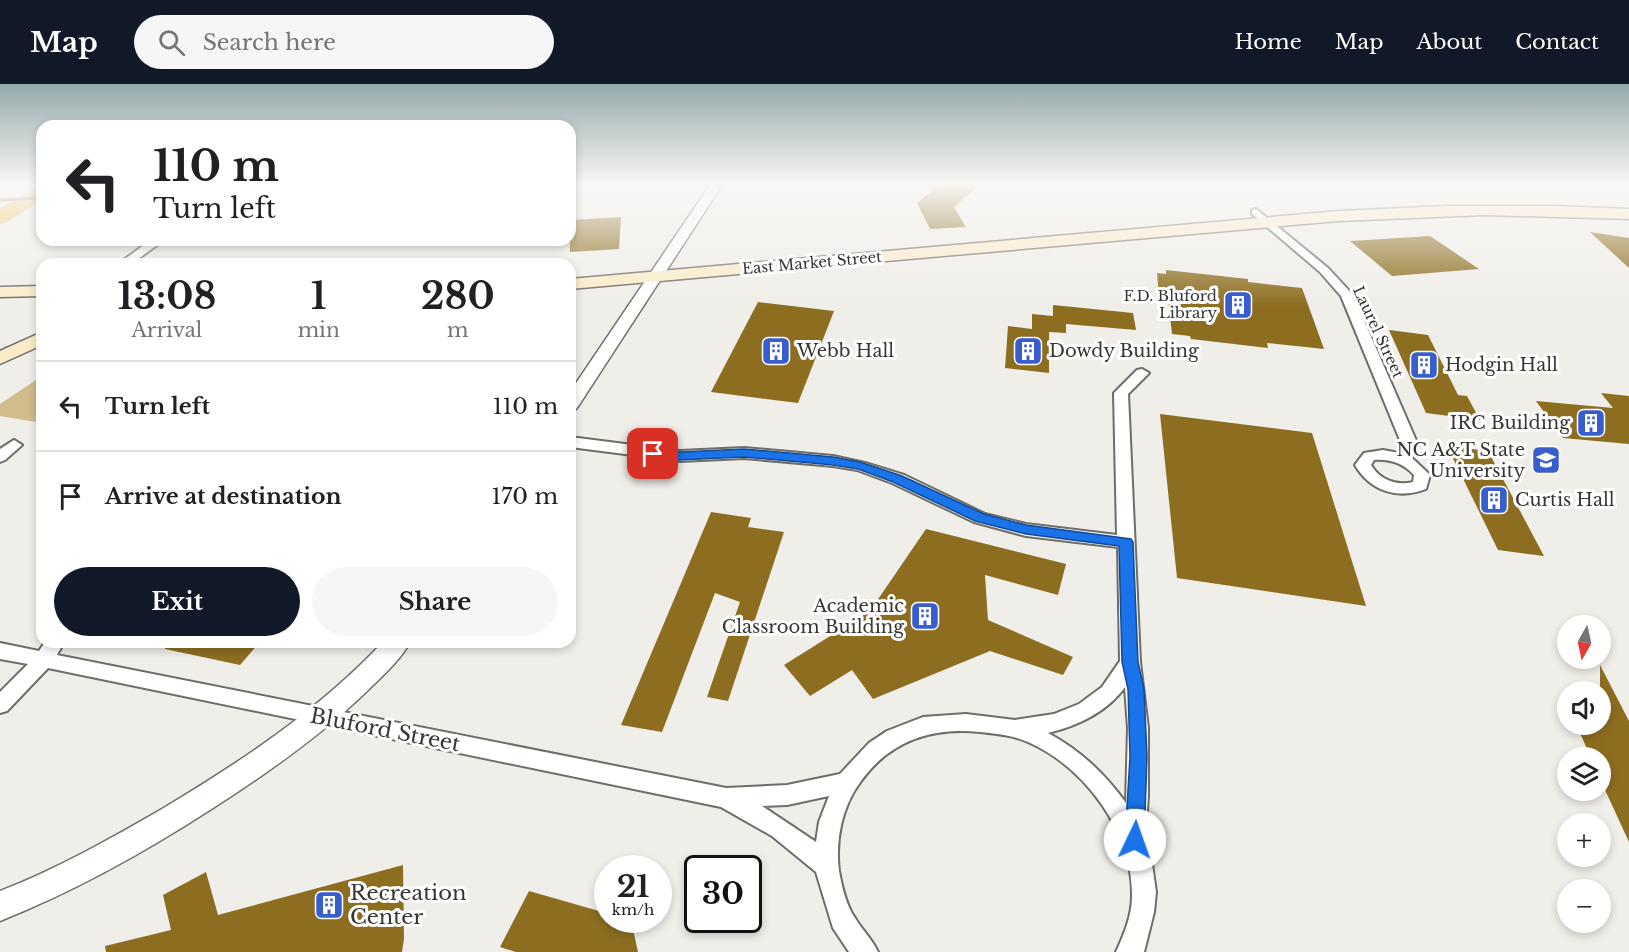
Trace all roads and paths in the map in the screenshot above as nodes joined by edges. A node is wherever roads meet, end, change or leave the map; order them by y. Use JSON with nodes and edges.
{"nodes":[{"id":1,"x":688,"y":226,"type":"edge"},
{"id":2,"x":1094,"y":226,"type":"edge"},
{"id":3,"x":1183,"y":226,"type":"edge"},
{"id":4,"x":1272,"y":226,"type":"edge"},
{"id":5,"x":1065,"y":227,"type":"junction"},
{"id":6,"x":150,"y":246,"type":"edge"},
{"id":7,"x":975,"y":248,"type":"junction"},
{"id":8,"x":132,"y":258,"type":"edge"},
{"id":9,"x":658,"y":270,"type":"junction"},
{"id":10,"x":576,"y":271,"type":"edge"},
{"id":11,"x":576,"y":283,"type":"edge"},
{"id":12,"x":36,"y":291,"type":"edge"},
{"id":13,"x":0,"y":292,"type":"edge"},
{"id":14,"x":36,"y":341,"type":"edge"},
{"id":15,"x":0,"y":358,"type":"edge"},
{"id":16,"x":1142,"y":373,"type":"dead end"},
{"id":17,"x":576,"y":396,"type":"edge"},
{"id":18,"x":576,"y":443,"type":"edge"},
{"id":19,"x":14,"y":445,"type":"dead end"},
{"id":20,"x":0,"y":457,"type":"edge"},
{"id":21,"x":1404,"y":460,"type":"dead end"},
{"id":22,"x":1126,"y":542,"type":"junction"},
{"id":23,"x":51,"y":648,"type":"edge"},
{"id":24,"x":393,"y":648,"type":"edge"},
{"id":25,"x":0,"y":651,"type":"edge"},
{"id":26,"x":43,"y":661,"type":"junction"},
{"id":27,"x":1130,"y":662,"type":"junction"},
{"id":28,"x":0,"y":705,"type":"edge"},
{"id":29,"x":320,"y":717,"type":"junction"},
{"id":30,"x":1010,"y":728,"type":"junction"},
{"id":31,"x":844,"y":783,"type":"junction"},
{"id":32,"x":726,"y":798,"type":"junction"},
{"id":33,"x":1135,"y":840,"type":"junction"},
{"id":34,"x":827,"y":867,"type":"junction"},
{"id":35,"x":0,"y":906,"type":"edge"},
{"id":36,"x":865,"y":952,"type":"edge"},
{"id":37,"x":1129,"y":952,"type":"edge"}],
"edges":[{"from":1,"to":9,"type":"street"},
{"from":2,"to":5,"type":"main road","name":"East Market Street"},
{"from":3,"to":7,"type":"main road","name":"East Market Street"},
{"from":4,"to":21,"type":"street","name":"Laurel Street"},
{"from":5,"to":7,"type":"main road"},
{"from":5,"to":9,"type":"main road","name":"East Market Street"},
{"from":6,"to":8,"type":"street"},
{"from":7,"to":9,"type":"main road","name":"East Market Street"},
{"from":9,"to":10,"type":"main road","name":"East Market Street"},
{"from":9,"to":11,"type":"main road","name":"East Market Street"},
{"from":9,"to":17,"type":"street"},
{"from":12,"to":13,"type":"main road"},
{"from":14,"to":15,"type":"main road"},
{"from":16,"to":22,"type":"street"},
{"from":18,"to":22,"type":"street"},
{"from":19,"to":20,"type":"street"},
{"from":22,"to":27,"type":"street"},
{"from":23,"to":26,"type":"street"},
{"from":24,"to":29,"type":"street"},
{"from":25,"to":26,"type":"street","name":"Bluford Street"},
{"from":26,"to":28,"type":"street"},
{"from":26,"to":29,"type":"street","name":"Bluford Street"},
{"from":27,"to":30,"type":"street"},
{"from":27,"to":33,"type":"street"},
{"from":29,"to":32,"type":"street","name":"Bluford Street"},
{"from":29,"to":35,"type":"street"},
{"from":30,"to":31,"type":"street"},
{"from":30,"to":33,"type":"street"},
{"from":31,"to":32,"type":"street","name":"Bluford Street"},
{"from":31,"to":34,"type":"street"},
{"from":32,"to":34,"type":"street","name":"Bluford Street"},
{"from":33,"to":37,"type":"street"},
{"from":34,"to":36,"type":"street"}]}
